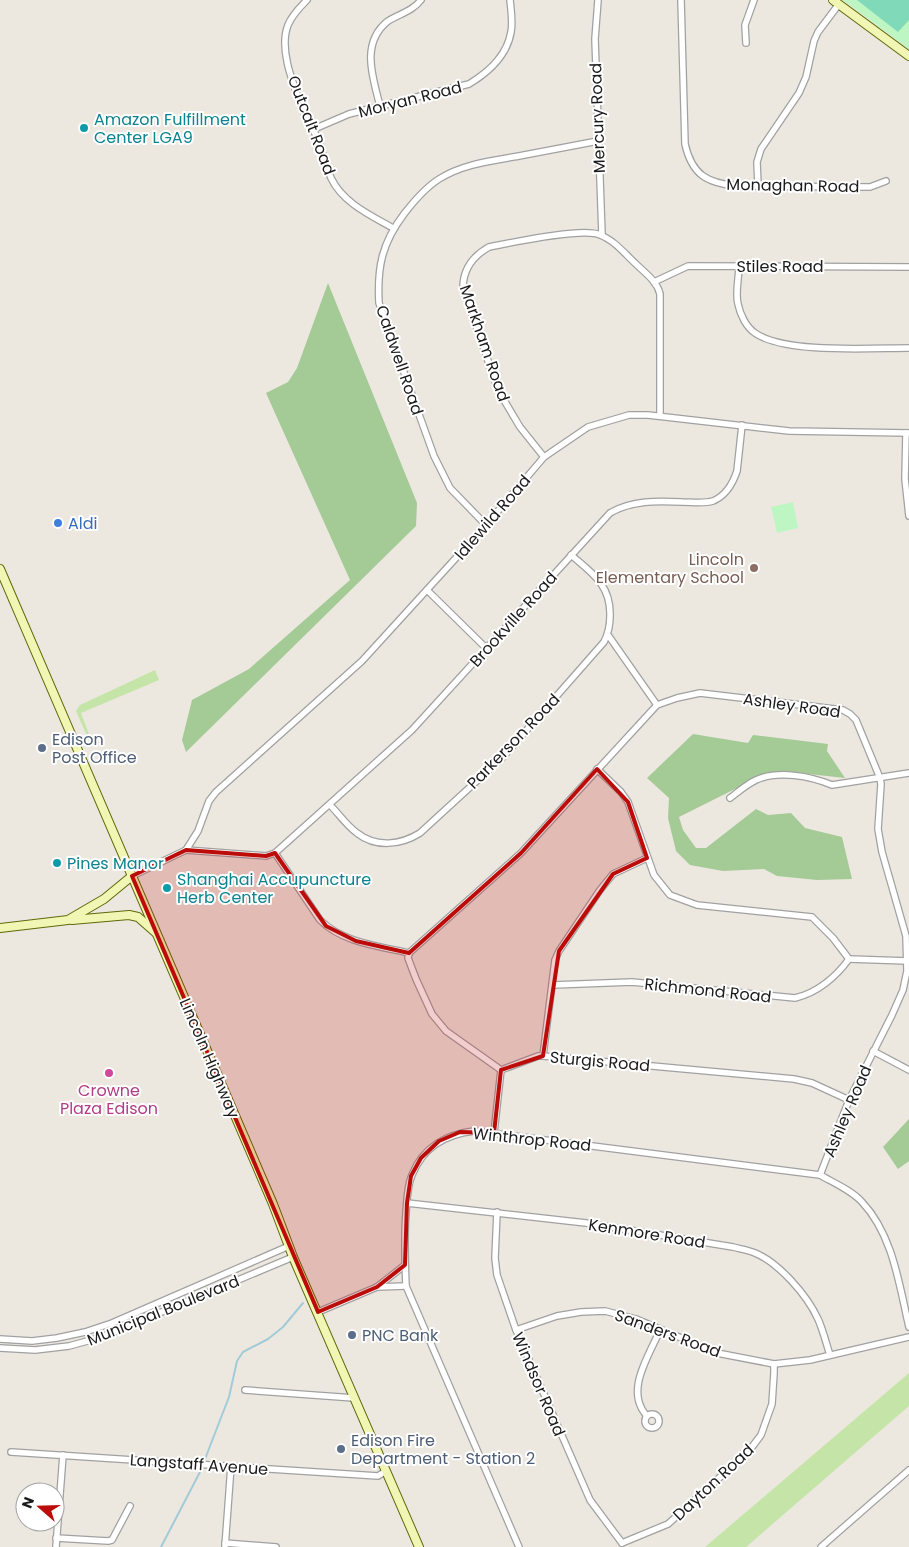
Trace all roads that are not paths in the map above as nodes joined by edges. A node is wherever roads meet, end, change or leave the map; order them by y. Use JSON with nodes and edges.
{"nodes":[{"id":1,"x":308,"y":0,"type":"edge"},
{"id":2,"x":421,"y":0,"type":"edge"},
{"id":3,"x":510,"y":0,"type":"edge"},
{"id":4,"x":598,"y":0,"type":"edge"},
{"id":5,"x":681,"y":0,"type":"edge"},
{"id":6,"x":754,"y":0,"type":"edge"},
{"id":7,"x":836,"y":2,"type":"edge"},
{"id":8,"x":746,"y":43,"type":"dead end"},
{"id":9,"x":909,"y":56,"type":"edge"},
{"id":10,"x":380,"y":106,"type":"junction"},
{"id":11,"x":314,"y":129,"type":"junction"},
{"id":12,"x":598,"y":142,"type":"junction"},
{"id":13,"x":886,"y":182,"type":"dead end"},
{"id":14,"x":758,"y":186,"type":"junction"},
{"id":15,"x":393,"y":228,"type":"junction"},
{"id":16,"x":602,"y":235,"type":"junction"},
{"id":17,"x":739,"y":266,"type":"junction"},
{"id":18,"x":909,"y":267,"type":"edge"},
{"id":19,"x":654,"y":282,"type":"junction"},
{"id":20,"x":909,"y":348,"type":"edge"},
{"id":21,"x":660,"y":415,"type":"junction"},
{"id":22,"x":742,"y":425,"type":"junction"},
{"id":23,"x":907,"y":433,"type":"edge"},
{"id":24,"x":544,"y":457,"type":"junction"},
{"id":25,"x":909,"y":516,"type":"edge"},
{"id":26,"x":486,"y":525,"type":"junction"},
{"id":27,"x":571,"y":555,"type":"junction"},
{"id":28,"x":0,"y":569,"type":"edge"},
{"id":29,"x":427,"y":590,"type":"junction"},
{"id":30,"x":608,"y":635,"type":"junction"},
{"id":31,"x":486,"y":648,"type":"junction"},
{"id":32,"x":657,"y":705,"type":"junction"},
{"id":33,"x":597,"y":769,"type":"junction"},
{"id":34,"x":909,"y":773,"type":"edge"},
{"id":35,"x":880,"y":778,"type":"junction"},
{"id":36,"x":730,"y":798,"type":"dead end"},
{"id":37,"x":330,"y":805,"type":"junction"},
{"id":38,"x":186,"y":850,"type":"junction"},
{"id":39,"x":275,"y":853,"type":"junction"},
{"id":40,"x":647,"y":858,"type":"junction"},
{"id":41,"x":132,"y":876,"type":"junction"},
{"id":42,"x":68,"y":920,"type":"junction"},
{"id":43,"x":0,"y":928,"type":"edge"},
{"id":44,"x":158,"y":935,"type":"junction"},
{"id":45,"x":409,"y":953,"type":"junction"},
{"id":46,"x":849,"y":959,"type":"junction"},
{"id":47,"x":908,"y":961,"type":"edge"},
{"id":48,"x":553,"y":985,"type":"junction"},
{"id":49,"x":873,"y":1052,"type":"junction"},
{"id":50,"x":543,"y":1056,"type":"junction"},
{"id":51,"x":501,"y":1070,"type":"junction"},
{"id":52,"x":909,"y":1070,"type":"edge"},
{"id":53,"x":849,"y":1100,"type":"junction"},
{"id":54,"x":494,"y":1133,"type":"junction"},
{"id":55,"x":820,"y":1175,"type":"junction"},
{"id":56,"x":407,"y":1203,"type":"junction"},
{"id":57,"x":498,"y":1212,"type":"junction"},
{"id":58,"x":289,"y":1246,"type":"junction"},
{"id":59,"x":293,"y":1256,"type":"junction"},
{"id":60,"x":405,"y":1265,"type":"junction"},
{"id":61,"x":406,"y":1286,"type":"junction"},
{"id":62,"x":377,"y":1287,"type":"junction"},
{"id":63,"x":318,"y":1312,"type":"junction"},
{"id":64,"x":909,"y":1327,"type":"edge"},
{"id":65,"x":516,"y":1330,"type":"junction"},
{"id":66,"x":660,"y":1330,"type":"junction"},
{"id":67,"x":909,"y":1337,"type":"edge"},
{"id":68,"x":0,"y":1339,"type":"edge"},
{"id":69,"x":0,"y":1348,"type":"edge"},
{"id":70,"x":830,"y":1356,"type":"junction"},
{"id":71,"x":774,"y":1364,"type":"junction"},
{"id":72,"x":245,"y":1390,"type":"dead end"},
{"id":73,"x":354,"y":1398,"type":"junction"},
{"id":74,"x":647,"y":1416,"type":"dead end"},
{"id":75,"x":12,"y":1452,"type":"dead end"},
{"id":76,"x":63,"y":1455,"type":"junction"},
{"id":77,"x":231,"y":1466,"type":"junction"},
{"id":78,"x":909,"y":1470,"type":"edge"},
{"id":79,"x":386,"y":1471,"type":"junction"},
{"id":80,"x":130,"y":1506,"type":"dead end"},
{"id":81,"x":56,"y":1538,"type":"junction"},
{"id":82,"x":108,"y":1544,"type":"edge"},
{"id":83,"x":225,"y":1545,"type":"edge"},
{"id":84,"x":621,"y":1545,"type":"edge"},
{"id":85,"x":56,"y":1547,"type":"edge"},
{"id":86,"x":276,"y":1547,"type":"edge"},
{"id":87,"x":419,"y":1547,"type":"edge"},
{"id":88,"x":519,"y":1547,"type":"edge"},
{"id":89,"x":821,"y":1547,"type":"edge"}],
"edges":[{"from":1,"to":11,"type":"street","name":"Outcalt Road"},
{"from":2,"to":10,"type":"street"},
{"from":3,"to":10,"type":"street","name":"Moryan Road"},
{"from":4,"to":12,"type":"street","name":"Mercury Road"},
{"from":5,"to":14,"type":"street","name":"Monaghan Road"},
{"from":6,"to":8,"type":"street"},
{"from":7,"to":9,"type":"main road"},
{"from":7,"to":14,"type":"street"},
{"from":10,"to":11,"type":"street","name":"Moryan Road"},
{"from":11,"to":15,"type":"street","name":"Outcalt Road"},
{"from":12,"to":15,"type":"street","name":"Caldwell Road"},
{"from":12,"to":16,"type":"street","name":"Mercury Road"},
{"from":13,"to":14,"type":"street","name":"Monaghan Road"},
{"from":15,"to":26,"type":"street","name":"Caldwell Road"},
{"from":16,"to":19,"type":"street"},
{"from":16,"to":24,"type":"street","name":"Markham Road"},
{"from":17,"to":18,"type":"street","name":"Stiles Road"},
{"from":17,"to":19,"type":"street","name":"Stiles Road"},
{"from":17,"to":20,"type":"street"},
{"from":19,"to":21,"type":"street"},
{"from":21,"to":22,"type":"street","name":"Idlewild Road"},
{"from":21,"to":24,"type":"street","name":"Idlewild Road"},
{"from":22,"to":23,"type":"street","name":"Idlewild Road"},
{"from":22,"to":27,"type":"street","name":"Brookville Road"},
{"from":23,"to":25,"type":"street"},
{"from":24,"to":26,"type":"street","name":"Idlewild Road"},
{"from":26,"to":29,"type":"street","name":"Idlewild Road"},
{"from":27,"to":30,"type":"street"},
{"from":27,"to":31,"type":"street","name":"Brookville Road"},
{"from":28,"to":41,"type":"main road","name":"Lincoln Highway"},
{"from":29,"to":31,"type":"street"},
{"from":29,"to":38,"type":"street","name":"Idlewild Road"},
{"from":30,"to":32,"type":"street"},
{"from":30,"to":37,"type":"street","name":"Parkerson Road"},
{"from":31,"to":37,"type":"street","name":"Brookville Road"},
{"from":32,"to":33,"type":"street","name":"Ashley Road"},
{"from":32,"to":35,"type":"street","name":"Ashley Road"},
{"from":33,"to":40,"type":"street"},
{"from":33,"to":45,"type":"street","name":"Ashley Road"},
{"from":34,"to":35,"type":"street"},
{"from":35,"to":36,"type":"street"},
{"from":35,"to":47,"type":"street","name":"Ashley Road"},
{"from":37,"to":39,"type":"street","name":"Brookville Road"},
{"from":38,"to":39,"type":"street"},
{"from":38,"to":41,"type":"street"},
{"from":39,"to":45,"type":"street"},
{"from":40,"to":46,"type":"street"},
{"from":40,"to":48,"type":"street"},
{"from":41,"to":42,"type":"main road"},
{"from":41,"to":44,"type":"main road","name":"Lincoln Highway"},
{"from":42,"to":43,"type":"main road"},
{"from":42,"to":44,"type":"main road"},
{"from":44,"to":58,"type":"main road","name":"Lincoln Highway"},
{"from":45,"to":51,"type":"street"},
{"from":46,"to":47,"type":"street"},
{"from":46,"to":48,"type":"street","name":"Richmond Road"},
{"from":47,"to":49,"type":"street","name":"Ashley Road"},
{"from":48,"to":50,"type":"street"},
{"from":49,"to":52,"type":"street"},
{"from":49,"to":53,"type":"street","name":"Ashley Road"},
{"from":50,"to":51,"type":"street","name":"Sturgis Road"},
{"from":50,"to":53,"type":"street","name":"Sturgis Road"},
{"from":51,"to":54,"type":"street"},
{"from":53,"to":55,"type":"street","name":"Ashley Road"},
{"from":54,"to":55,"type":"street","name":"Winthrop Road"},
{"from":54,"to":56,"type":"street","name":"Winthrop Road"},
{"from":55,"to":64,"type":"street","name":"Winthrop Road"},
{"from":56,"to":57,"type":"street","name":"Kenmore Road"},
{"from":56,"to":60,"type":"street","name":"Winthrop Road"},
{"from":57,"to":65,"type":"street","name":"Windsor Road"},
{"from":57,"to":70,"type":"street","name":"Kenmore Road"},
{"from":58,"to":59,"type":"main road","name":"Lincoln Highway"},
{"from":58,"to":68,"type":"street","name":"Municipal Boulevard"},
{"from":59,"to":63,"type":"main road","name":"Lincoln Highway"},
{"from":59,"to":69,"type":"street","name":"Municipal Boulevard"},
{"from":60,"to":61,"type":"street","name":"Winthrop Road"},
{"from":60,"to":62,"type":"street"},
{"from":61,"to":62,"type":"street"},
{"from":61,"to":88,"type":"street","name":"Winthrop Road"},
{"from":62,"to":63,"type":"street"},
{"from":63,"to":73,"type":"main road","name":"Lincoln Highway"},
{"from":65,"to":66,"type":"street","name":"Sanders Road"},
{"from":65,"to":84,"type":"street","name":"Windsor Road"},
{"from":66,"to":71,"type":"street","name":"Sanders Road"},
{"from":66,"to":74,"type":"street"},
{"from":67,"to":70,"type":"street","name":"Sanders Road"},
{"from":70,"to":71,"type":"street","name":"Sanders Road"},
{"from":71,"to":84,"type":"street","name":"Dayton Road"},
{"from":72,"to":73,"type":"street"},
{"from":73,"to":79,"type":"main road","name":"Lincoln Highway"},
{"from":75,"to":76,"type":"street","name":"Langstaff Avenue"},
{"from":76,"to":77,"type":"street","name":"Langstaff Avenue"},
{"from":76,"to":81,"type":"street"},
{"from":77,"to":79,"type":"street","name":"Langstaff Avenue"},
{"from":77,"to":83,"type":"street"},
{"from":78,"to":89,"type":"street"},
{"from":79,"to":87,"type":"main road","name":"Lincoln Highway"},
{"from":80,"to":82,"type":"street"},
{"from":81,"to":82,"type":"street"},
{"from":81,"to":85,"type":"street"},
{"from":83,"to":86,"type":"street"}]}
